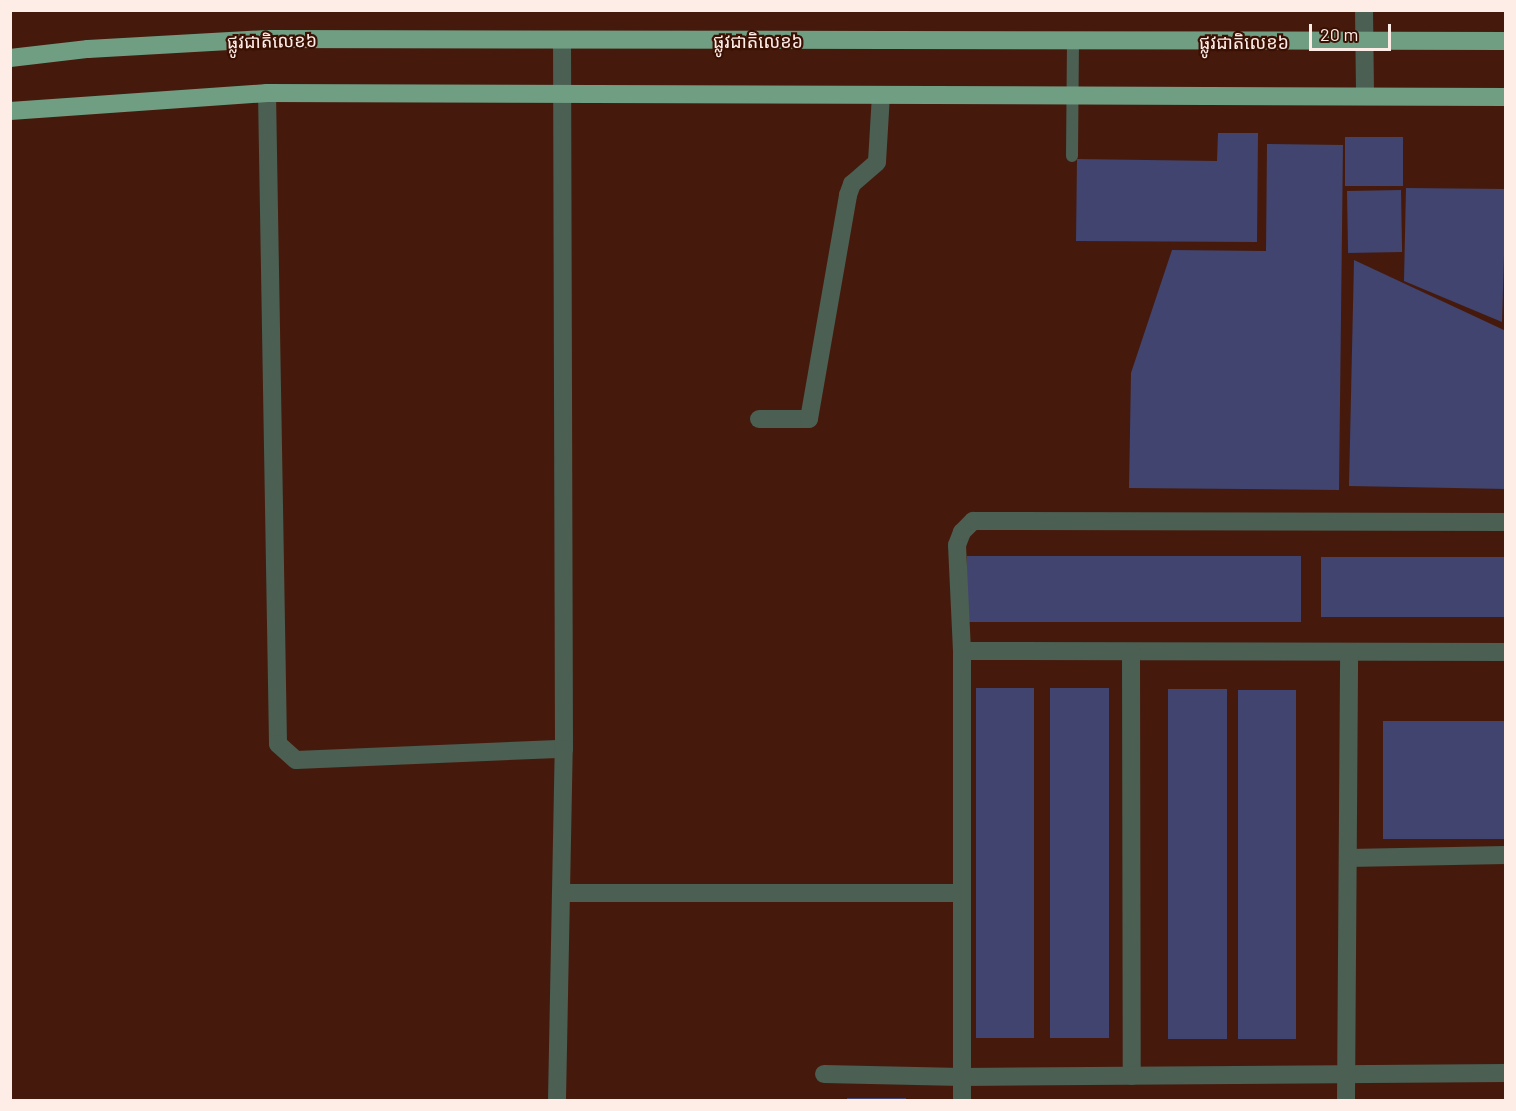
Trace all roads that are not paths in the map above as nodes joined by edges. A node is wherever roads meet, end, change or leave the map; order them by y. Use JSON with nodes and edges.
{"nodes":[{"id":1,"x":1364,"y":10,"type":"edge"},
{"id":2,"x":562,"y":40,"type":"junction"},
{"id":3,"x":1072,"y":41,"type":"junction"},
{"id":4,"x":1506,"y":41,"type":"edge"},
{"id":5,"x":1364,"y":42,"type":"junction"},
{"id":6,"x":10,"y":58,"type":"edge"},
{"id":7,"x":267,"y":93,"type":"junction"},
{"id":8,"x":562,"y":94,"type":"junction"},
{"id":9,"x":881,"y":95,"type":"junction"},
{"id":10,"x":1073,"y":96,"type":"junction"},
{"id":11,"x":1365,"y":96,"type":"junction"},
{"id":12,"x":1506,"y":97,"type":"edge"},
{"id":13,"x":10,"y":111,"type":"edge"},
{"id":14,"x":1072,"y":156,"type":"dead end"},
{"id":15,"x":759,"y":420,"type":"dead end"},
{"id":16,"x":1506,"y":522,"type":"edge"},
{"id":17,"x":962,"y":651,"type":"junction"},
{"id":18,"x":1349,"y":651,"type":"junction"},
{"id":19,"x":1131,"y":652,"type":"junction"},
{"id":20,"x":1506,"y":652,"type":"edge"},
{"id":21,"x":564,"y":748,"type":"junction"},
{"id":22,"x":1506,"y":855,"type":"edge"},
{"id":23,"x":1348,"y":858,"type":"junction"},
{"id":24,"x":561,"y":893,"type":"junction"},
{"id":25,"x":962,"y":893,"type":"junction"},
{"id":26,"x":1506,"y":1073,"type":"edge"},
{"id":27,"x":824,"y":1074,"type":"dead end"},
{"id":28,"x":1346,"y":1074,"type":"junction"},
{"id":29,"x":1132,"y":1076,"type":"junction"},
{"id":30,"x":962,"y":1077,"type":"junction"},
{"id":31,"x":557,"y":1101,"type":"edge"},
{"id":32,"x":962,"y":1101,"type":"edge"},
{"id":33,"x":1346,"y":1101,"type":"edge"}],
"edges":[{"from":1,"to":5,"type":"street"},
{"from":2,"to":3,"type":"highway","name":"ផ្លូវជាតិលេខ៦"},
{"from":2,"to":6,"type":"highway","name":"ផ្លូវជាតិលេខ៦"},
{"from":2,"to":8,"type":"street"},
{"from":3,"to":5,"type":"highway","name":"ផ្លូវជាតិលេខ៦"},
{"from":3,"to":10,"type":"lane"},
{"from":4,"to":5,"type":"highway","name":"ផ្លូវជាតិលេខ៦"},
{"from":5,"to":11,"type":"street"},
{"from":7,"to":8,"type":"highway"},
{"from":7,"to":13,"type":"highway"},
{"from":7,"to":21,"type":"street"},
{"from":8,"to":9,"type":"highway"},
{"from":8,"to":21,"type":"street"},
{"from":9,"to":10,"type":"highway"},
{"from":9,"to":15,"type":"street"},
{"from":10,"to":11,"type":"highway"},
{"from":10,"to":14,"type":"lane"},
{"from":11,"to":12,"type":"highway"},
{"from":16,"to":17,"type":"street"},
{"from":17,"to":19,"type":"street"},
{"from":17,"to":25,"type":"street"},
{"from":18,"to":19,"type":"street"},
{"from":18,"to":20,"type":"street"},
{"from":18,"to":23,"type":"street"},
{"from":19,"to":29,"type":"street"},
{"from":21,"to":24,"type":"street"},
{"from":22,"to":23,"type":"street"},
{"from":23,"to":28,"type":"street"},
{"from":24,"to":25,"type":"street"},
{"from":24,"to":31,"type":"street"},
{"from":25,"to":30,"type":"street"},
{"from":26,"to":28,"type":"street"},
{"from":27,"to":30,"type":"street"},
{"from":28,"to":29,"type":"street"},
{"from":28,"to":33,"type":"street"},
{"from":29,"to":30,"type":"street"},
{"from":30,"to":32,"type":"street"}]}
